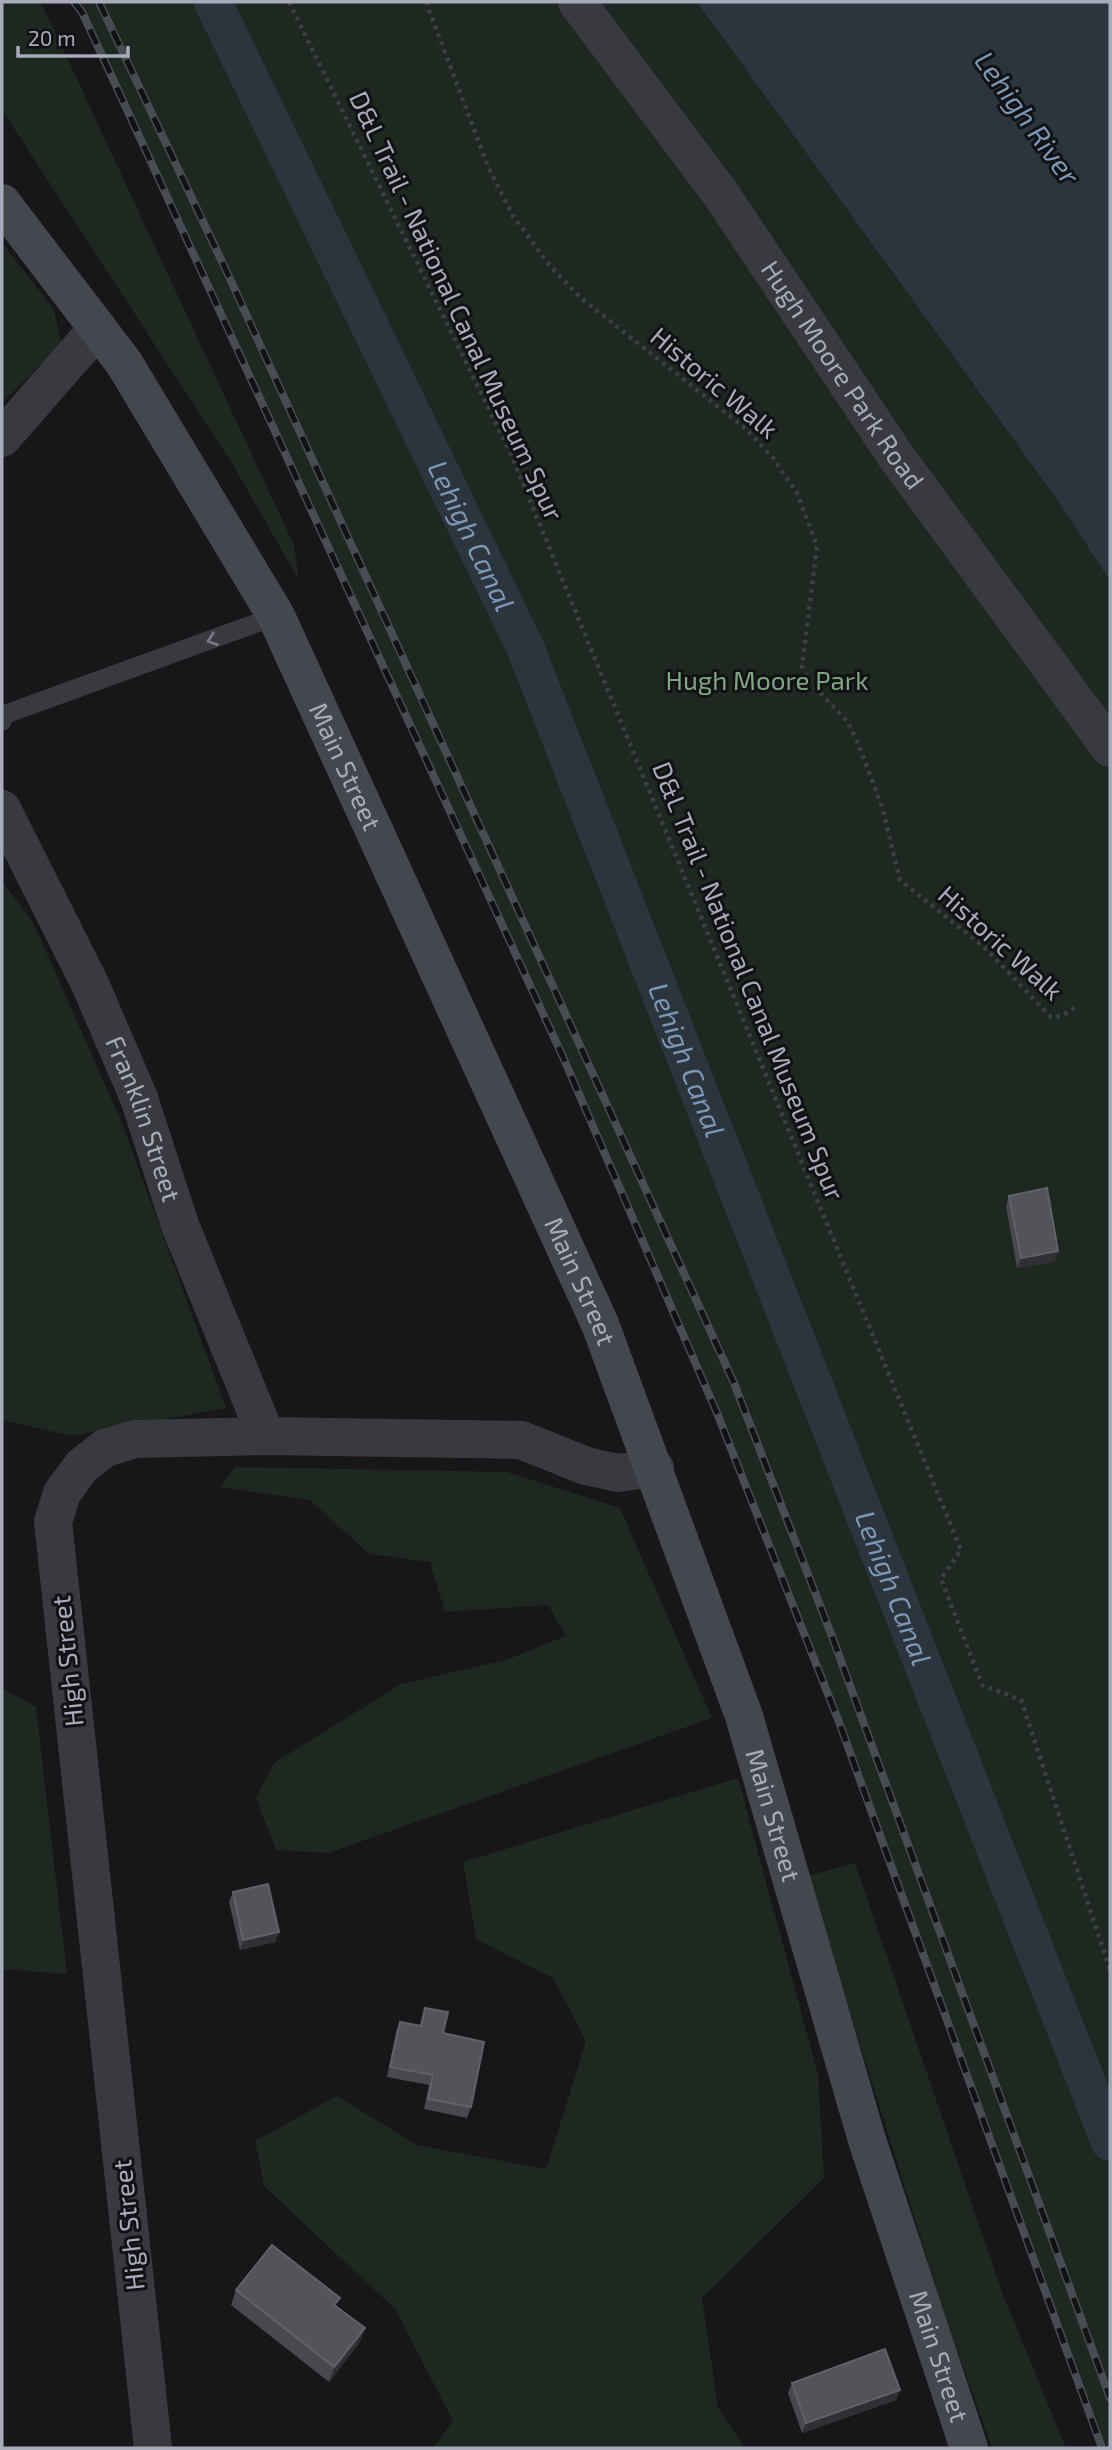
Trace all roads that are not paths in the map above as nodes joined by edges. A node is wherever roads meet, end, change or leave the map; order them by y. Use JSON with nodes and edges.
{"nodes":[{"id":1,"x":577,"y":2,"type":"edge"},
{"id":2,"x":2,"y":203,"type":"edge"},
{"id":3,"x":97,"y":328,"type":"junction"},
{"id":4,"x":2,"y":438,"type":"edge"},
{"id":5,"x":276,"y":616,"type":"junction"},
{"id":6,"x":2,"y":721,"type":"edge"},
{"id":7,"x":1110,"y":748,"type":"edge"},
{"id":8,"x":2,"y":809,"type":"edge"},
{"id":9,"x":266,"y":1436,"type":"junction"},
{"id":10,"x":656,"y":1468,"type":"junction"},
{"id":11,"x":153,"y":2448,"type":"edge"},
{"id":12,"x":969,"y":2448,"type":"edge"}],
"edges":[{"from":1,"to":7,"type":"street","name":"Hugh Moore Park Road"},
{"from":2,"to":3,"type":"street","name":"Main Street"},
{"from":3,"to":4,"type":"street"},
{"from":3,"to":5,"type":"street","name":"Main Street"},
{"from":5,"to":6,"type":"lane","one_way":true},
{"from":5,"to":10,"type":"street","name":"Main Street"},
{"from":8,"to":9,"type":"street","name":"Franklin Street"},
{"from":9,"to":10,"type":"street","name":"High Street"},
{"from":9,"to":11,"type":"street","name":"High Street"},
{"from":10,"to":12,"type":"street","name":"Main Street"}]}
